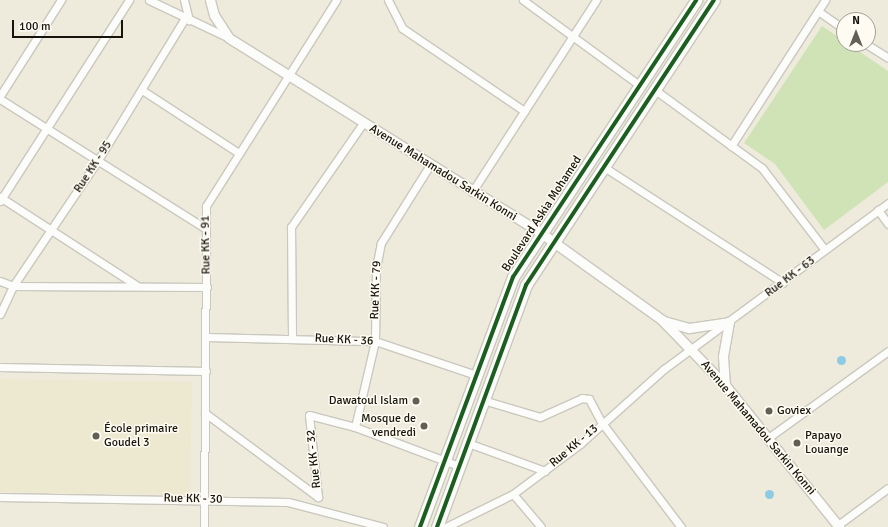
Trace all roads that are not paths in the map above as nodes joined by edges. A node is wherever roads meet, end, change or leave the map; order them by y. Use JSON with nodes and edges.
{"nodes":[{"id":1,"x":61,"y":0,"type":"edge"},
{"id":2,"x":128,"y":0,"type":"edge"},
{"id":3,"x":149,"y":0,"type":"edge"},
{"id":4,"x":184,"y":0,"type":"edge"},
{"id":5,"x":210,"y":0,"type":"edge"},
{"id":6,"x":336,"y":0,"type":"edge"},
{"id":7,"x":388,"y":0,"type":"edge"},
{"id":8,"x":523,"y":0,"type":"edge"},
{"id":9,"x":596,"y":0,"type":"edge"},
{"id":10,"x":696,"y":0,"type":"edge"},
{"id":11,"x":714,"y":0,"type":"edge"},
{"id":12,"x":825,"y":0,"type":"edge"},
{"id":13,"x":818,"y":11,"type":"junction"},
{"id":14,"x":187,"y":19,"type":"junction"},
{"id":15,"x":836,"y":23,"type":"edge"},
{"id":16,"x":572,"y":37,"type":"junction"},
{"id":17,"x":229,"y":38,"type":"junction"},
{"id":18,"x":876,"y":50,"type":"edge"},
{"id":19,"x":888,"y":58,"type":"edge"},
{"id":20,"x":288,"y":77,"type":"junction"},
{"id":21,"x":639,"y":85,"type":"junction"},
{"id":22,"x":142,"y":90,"type":"junction"},
{"id":23,"x":655,"y":90,"type":"junction"},
{"id":24,"x":0,"y":97,"type":"edge"},
{"id":25,"x":524,"y":112,"type":"junction"},
{"id":26,"x":363,"y":123,"type":"junction"},
{"id":27,"x":45,"y":128,"type":"junction"},
{"id":28,"x":731,"y":146,"type":"junction"},
{"id":29,"x":237,"y":152,"type":"junction"},
{"id":30,"x":98,"y":160,"type":"junction"},
{"id":31,"x":430,"y":165,"type":"junction"},
{"id":32,"x":604,"y":167,"type":"junction"},
{"id":33,"x":472,"y":192,"type":"junction"},
{"id":34,"x":1,"y":199,"type":"edge"},
{"id":35,"x":888,"y":203,"type":"edge"},
{"id":36,"x":878,"y":210,"type":"junction"},
{"id":37,"x":888,"y":224,"type":"edge"},
{"id":38,"x":205,"y":228,"type":"junction"},
{"id":39,"x":53,"y":229,"type":"junction"},
{"id":40,"x":541,"y":233,"type":"junction"},
{"id":41,"x":553,"y":242,"type":"junction"},
{"id":42,"x":825,"y":250,"type":"junction"},
{"id":43,"x":0,"y":281,"type":"edge"},
{"id":44,"x":783,"y":282,"type":"junction"},
{"id":45,"x":136,"y":285,"type":"junction"},
{"id":46,"x":13,"y":286,"type":"junction"},
{"id":47,"x":207,"y":287,"type":"junction"},
{"id":48,"x":0,"y":314,"type":"edge"},
{"id":49,"x":662,"y":320,"type":"junction"},
{"id":50,"x":729,"y":322,"type":"junction"},
{"id":51,"x":206,"y":337,"type":"junction"},
{"id":52,"x":292,"y":337,"type":"junction"},
{"id":53,"x":375,"y":341,"type":"junction"},
{"id":54,"x":692,"y":349,"type":"junction"},
{"id":55,"x":888,"y":351,"type":"edge"},
{"id":56,"x":0,"y":367,"type":"edge"},
{"id":57,"x":206,"y":371,"type":"junction"},
{"id":58,"x":476,"y":375,"type":"junction"},
{"id":59,"x":725,"y":384,"type":"junction"},
{"id":60,"x":483,"y":400,"type":"junction"},
{"id":61,"x":205,"y":413,"type":"junction"},
{"id":62,"x":602,"y":423,"type":"junction"},
{"id":63,"x":355,"y":427,"type":"junction"},
{"id":64,"x":768,"y":438,"type":"junction"},
{"id":65,"x":468,"y":443,"type":"junction"},
{"id":66,"x":443,"y":461,"type":"junction"},
{"id":67,"x":459,"y":466,"type":"junction"},
{"id":68,"x":545,"y":471,"type":"junction"},
{"id":69,"x":888,"y":488,"type":"edge"},
{"id":70,"x":514,"y":494,"type":"junction"},
{"id":71,"x":0,"y":497,"type":"edge"},
{"id":72,"x":204,"y":499,"type":"junction"},
{"id":73,"x":838,"y":526,"type":"edge"},
{"id":74,"x":204,"y":527,"type":"edge"},
{"id":75,"x":383,"y":527,"type":"edge"},
{"id":76,"x":420,"y":527,"type":"edge"},
{"id":77,"x":437,"y":527,"type":"edge"},
{"id":78,"x":446,"y":527,"type":"edge"},
{"id":79,"x":541,"y":527,"type":"edge"},
{"id":80,"x":681,"y":527,"type":"edge"}],
"edges":[{"from":1,"to":24,"type":"street"},
{"from":2,"to":27,"type":"street"},
{"from":3,"to":14,"type":"street"},
{"from":4,"to":14,"type":"street"},
{"from":5,"to":17,"type":"street","name":"Avenue Mahamadou Sarkin Konni"},
{"from":6,"to":20,"type":"street","name":"Rue KK - 91"},
{"from":7,"to":25,"type":"street"},
{"from":8,"to":16,"type":"street"},
{"from":9,"to":16,"type":"street"},
{"from":10,"to":21,"type":"main road","name":"Boulevard Askia Mohamed"},
{"from":11,"to":23,"type":"main road","name":"Boulevard Askia Mohamed"},
{"from":12,"to":13,"type":"street"},
{"from":13,"to":15,"type":"street"},
{"from":13,"to":28,"type":"street"},
{"from":14,"to":17,"type":"street"},
{"from":14,"to":22,"type":"street","name":"Rue KK - 95"},
{"from":16,"to":21,"type":"street"},
{"from":16,"to":25,"type":"street"},
{"from":17,"to":20,"type":"street","name":"Avenue Mahamadou Sarkin Konni"},
{"from":18,"to":19,"type":"street"},
{"from":20,"to":26,"type":"street","name":"Avenue Mahamadou Sarkin Konni"},
{"from":20,"to":29,"type":"street","name":"Rue KK - 91"},
{"from":21,"to":40,"type":"main road","name":"Boulevard Askia Mohamed"},
{"from":22,"to":29,"type":"street"},
{"from":22,"to":30,"type":"street","name":"Rue KK - 95"},
{"from":23,"to":28,"type":"street"},
{"from":23,"to":32,"type":"main road","name":"Boulevard Askia Mohamed"},
{"from":24,"to":27,"type":"street"},
{"from":25,"to":33,"type":"street"},
{"from":26,"to":31,"type":"street","name":"Avenue Mahamadou Sarkin Konni"},
{"from":26,"to":52,"type":"street"},
{"from":27,"to":30,"type":"street"},
{"from":27,"to":34,"type":"street"},
{"from":28,"to":42,"type":"street"},
{"from":29,"to":38,"type":"street","name":"Rue KK - 91"},
{"from":30,"to":38,"type":"street"},
{"from":30,"to":39,"type":"street","name":"Rue KK - 95"},
{"from":31,"to":33,"type":"street","name":"Avenue Mahamadou Sarkin Konni"},
{"from":31,"to":53,"type":"street","name":"Rue KK - 79"},
{"from":32,"to":41,"type":"main road","name":"Boulevard Askia Mohamed"},
{"from":32,"to":44,"type":"street"},
{"from":33,"to":40,"type":"street","name":"Avenue Mahamadou Sarkin Konni"},
{"from":34,"to":39,"type":"street"},
{"from":35,"to":36,"type":"street","name":"Rue KK - 63"},
{"from":36,"to":37,"type":"street"},
{"from":36,"to":42,"type":"street","name":"Rue KK - 63"},
{"from":38,"to":47,"type":"street","name":"Rue KK - 91"},
{"from":39,"to":45,"type":"street"},
{"from":39,"to":46,"type":"street","name":"Rue KK - 95"},
{"from":40,"to":41,"type":"street","name":"Avenue Mahamadou Sarkin Konni"},
{"from":40,"to":58,"type":"main road","name":"Boulevard Askia Mohamed"},
{"from":41,"to":49,"type":"street","name":"Avenue Mahamadou Sarkin Konni"},
{"from":41,"to":60,"type":"main road","name":"Boulevard Askia Mohamed"},
{"from":42,"to":44,"type":"street","name":"Rue KK - 63"},
{"from":43,"to":46,"type":"street"},
{"from":44,"to":50,"type":"street","name":"Rue KK - 63"},
{"from":45,"to":46,"type":"street"},
{"from":45,"to":47,"type":"street"},
{"from":46,"to":48,"type":"street","name":"Rue KK - 95"},
{"from":47,"to":51,"type":"street","name":"Rue KK - 91"},
{"from":49,"to":50,"type":"street"},
{"from":49,"to":54,"type":"street","name":"Avenue Mahamadou Sarkin Konni"},
{"from":50,"to":54,"type":"street","name":"Rue KK - 63"},
{"from":50,"to":59,"type":"street"},
{"from":51,"to":52,"type":"street","name":"Rue KK - 36"},
{"from":51,"to":57,"type":"street","name":"Rue KK - 91"},
{"from":52,"to":53,"type":"street","name":"Rue KK - 36"},
{"from":53,"to":58,"type":"street","name":"Rue KK - 36"},
{"from":53,"to":63,"type":"street","name":"Rue KK - 79"},
{"from":54,"to":59,"type":"street","name":"Avenue Mahamadou Sarkin Konni"},
{"from":54,"to":62,"type":"street","name":"Rue KK - 13"},
{"from":55,"to":64,"type":"street"},
{"from":56,"to":57,"type":"street"},
{"from":57,"to":61,"type":"street","name":"Rue KK - 91"},
{"from":58,"to":66,"type":"main road","name":"Boulevard Askia Mohamed"},
{"from":59,"to":64,"type":"street","name":"Avenue Mahamadou Sarkin Konni"},
{"from":60,"to":62,"type":"street"},
{"from":60,"to":65,"type":"main road","name":"Boulevard Askia Mohamed"},
{"from":61,"to":63,"type":"street","name":"Rue KK - 32"},
{"from":61,"to":72,"type":"street","name":"Rue KK - 91"},
{"from":62,"to":68,"type":"street","name":"Rue KK - 13"},
{"from":62,"to":80,"type":"street"},
{"from":63,"to":66,"type":"street","name":"Rue KK - 32"},
{"from":64,"to":73,"type":"street","name":"Avenue Mahamadou Sarkin Konni"},
{"from":65,"to":67,"type":"main road","name":"Boulevard Askia Mohamed"},
{"from":65,"to":68,"type":"street"},
{"from":66,"to":67,"type":"street","name":"Rue KK - 32"},
{"from":66,"to":76,"type":"main road","name":"Boulevard Askia Mohamed"},
{"from":67,"to":77,"type":"main road","name":"Boulevard Askia Mohamed"},
{"from":68,"to":70,"type":"street","name":"Rue KK - 13"},
{"from":69,"to":73,"type":"street"},
{"from":70,"to":78,"type":"street","name":"Rue KK - 13"},
{"from":70,"to":79,"type":"street"},
{"from":71,"to":72,"type":"street","name":"Rue KK - 30"},
{"from":72,"to":74,"type":"street","name":"Rue KK - 91"},
{"from":72,"to":75,"type":"street","name":"Rue KK - 30"}]}
